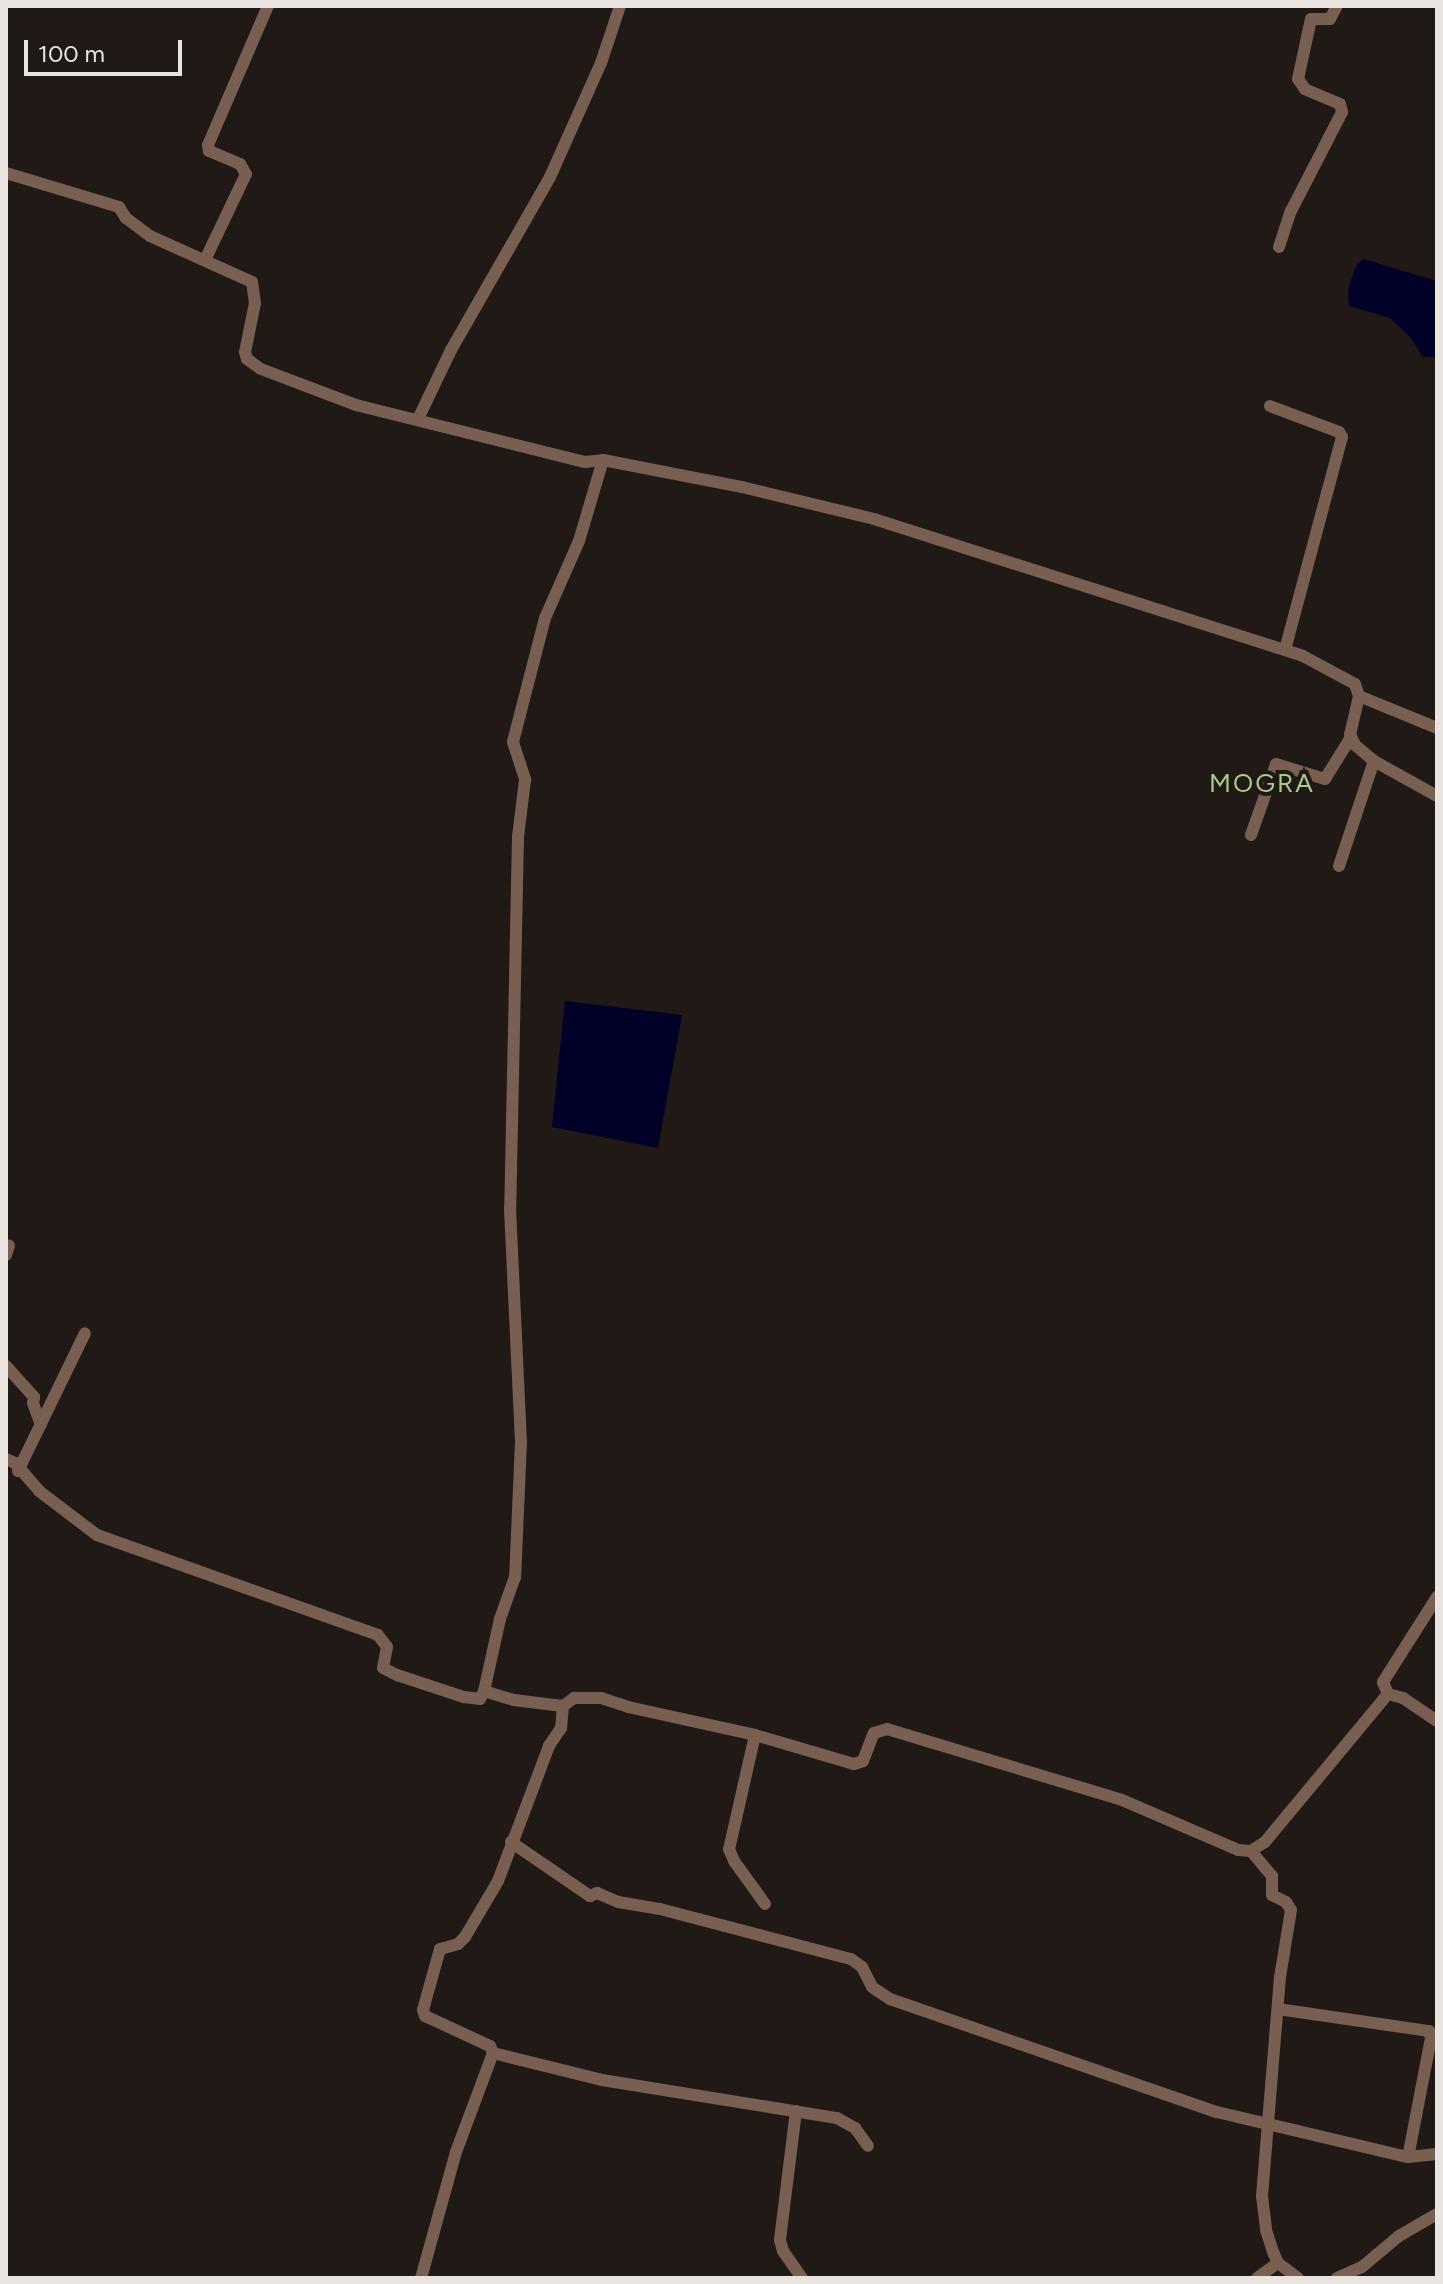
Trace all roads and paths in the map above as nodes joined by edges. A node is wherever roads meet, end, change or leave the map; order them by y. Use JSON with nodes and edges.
{"nodes":[{"id":1,"x":268,"y":6,"type":"edge"},
{"id":2,"x":620,"y":6,"type":"edge"},
{"id":3,"x":1337,"y":6,"type":"edge"},
{"id":4,"x":6,"y":173,"type":"edge"},
{"id":5,"x":1279,"y":247,"type":"dead end"},
{"id":6,"x":205,"y":260,"type":"junction"},
{"id":7,"x":1270,"y":406,"type":"dead end"},
{"id":8,"x":418,"y":419,"type":"junction"},
{"id":9,"x":603,"y":460,"type":"junction"},
{"id":10,"x":1285,"y":649,"type":"junction"},
{"id":11,"x":1359,"y":696,"type":"junction"},
{"id":12,"x":1437,"y":728,"type":"edge"},
{"id":13,"x":1351,"y":737,"type":"junction"},
{"id":14,"x":1374,"y":761,"type":"junction"},
{"id":15,"x":1437,"y":796,"type":"edge"},
{"id":16,"x":1251,"y":835,"type":"dead end"},
{"id":17,"x":1339,"y":866,"type":"dead end"},
{"id":18,"x":85,"y":1333,"type":"dead end"},
{"id":19,"x":6,"y":1366,"type":"edge"},
{"id":20,"x":41,"y":1428,"type":"junction"},
{"id":21,"x":6,"y":1459,"type":"edge"},
{"id":22,"x":18,"y":1471,"type":"junction"},
{"id":23,"x":1437,"y":1597,"type":"edge"},
{"id":24,"x":484,"y":1691,"type":"junction"},
{"id":25,"x":1388,"y":1694,"type":"junction"},
{"id":26,"x":563,"y":1706,"type":"junction"},
{"id":27,"x":1437,"y":1721,"type":"edge"},
{"id":28,"x":755,"y":1735,"type":"junction"},
{"id":29,"x":511,"y":1842,"type":"junction"},
{"id":30,"x":1251,"y":1851,"type":"junction"},
{"id":31,"x":765,"y":1904,"type":"dead end"},
{"id":32,"x":1278,"y":2009,"type":"junction"},
{"id":33,"x":493,"y":2053,"type":"junction"},
{"id":34,"x":796,"y":2111,"type":"junction"},
{"id":35,"x":1265,"y":2126,"type":"junction"},
{"id":36,"x":868,"y":2146,"type":"dead end"},
{"id":37,"x":1437,"y":2154,"type":"edge"},
{"id":38,"x":1408,"y":2157,"type":"junction"},
{"id":39,"x":1437,"y":2214,"type":"edge"},
{"id":40,"x":1278,"y":2263,"type":"junction"},
{"id":41,"x":421,"y":2278,"type":"edge"},
{"id":42,"x":802,"y":2278,"type":"edge"},
{"id":43,"x":1257,"y":2278,"type":"edge"},
{"id":44,"x":1298,"y":2278,"type":"edge"},
{"id":45,"x":1337,"y":2278,"type":"edge"}],
"edges":[{"from":1,"to":6,"type":"street"},
{"from":2,"to":8,"type":"street"},
{"from":3,"to":5,"type":"street"},
{"from":4,"to":6,"type":"street"},
{"from":6,"to":8,"type":"street"},
{"from":7,"to":10,"type":"street"},
{"from":8,"to":9,"type":"street"},
{"from":9,"to":10,"type":"street"},
{"from":9,"to":24,"type":"street"},
{"from":10,"to":11,"type":"street"},
{"from":11,"to":12,"type":"street"},
{"from":11,"to":13,"type":"street"},
{"from":13,"to":14,"type":"street"},
{"from":13,"to":16,"type":"street"},
{"from":14,"to":15,"type":"street"},
{"from":14,"to":17,"type":"street"},
{"from":18,"to":20,"type":"street"},
{"from":19,"to":20,"type":"street"},
{"from":20,"to":22,"type":"street"},
{"from":21,"to":22,"type":"street"},
{"from":22,"to":24,"type":"street"},
{"from":23,"to":25,"type":"street"},
{"from":24,"to":26,"type":"street"},
{"from":25,"to":27,"type":"street"},
{"from":25,"to":30,"type":"street"},
{"from":26,"to":28,"type":"street"},
{"from":26,"to":29,"type":"street"},
{"from":28,"to":30,"type":"street"},
{"from":28,"to":31,"type":"street"},
{"from":29,"to":33,"type":"street"},
{"from":29,"to":35,"type":"street"},
{"from":30,"to":32,"type":"street"},
{"from":32,"to":35,"type":"street"},
{"from":32,"to":38,"type":"street"},
{"from":33,"to":34,"type":"street"},
{"from":33,"to":41,"type":"street"},
{"from":34,"to":36,"type":"street"},
{"from":34,"to":42,"type":"street"},
{"from":35,"to":38,"type":"street"},
{"from":35,"to":40,"type":"street"},
{"from":37,"to":38,"type":"street"},
{"from":39,"to":45,"type":"street"},
{"from":40,"to":43,"type":"street"},
{"from":40,"to":44,"type":"street"}]}
